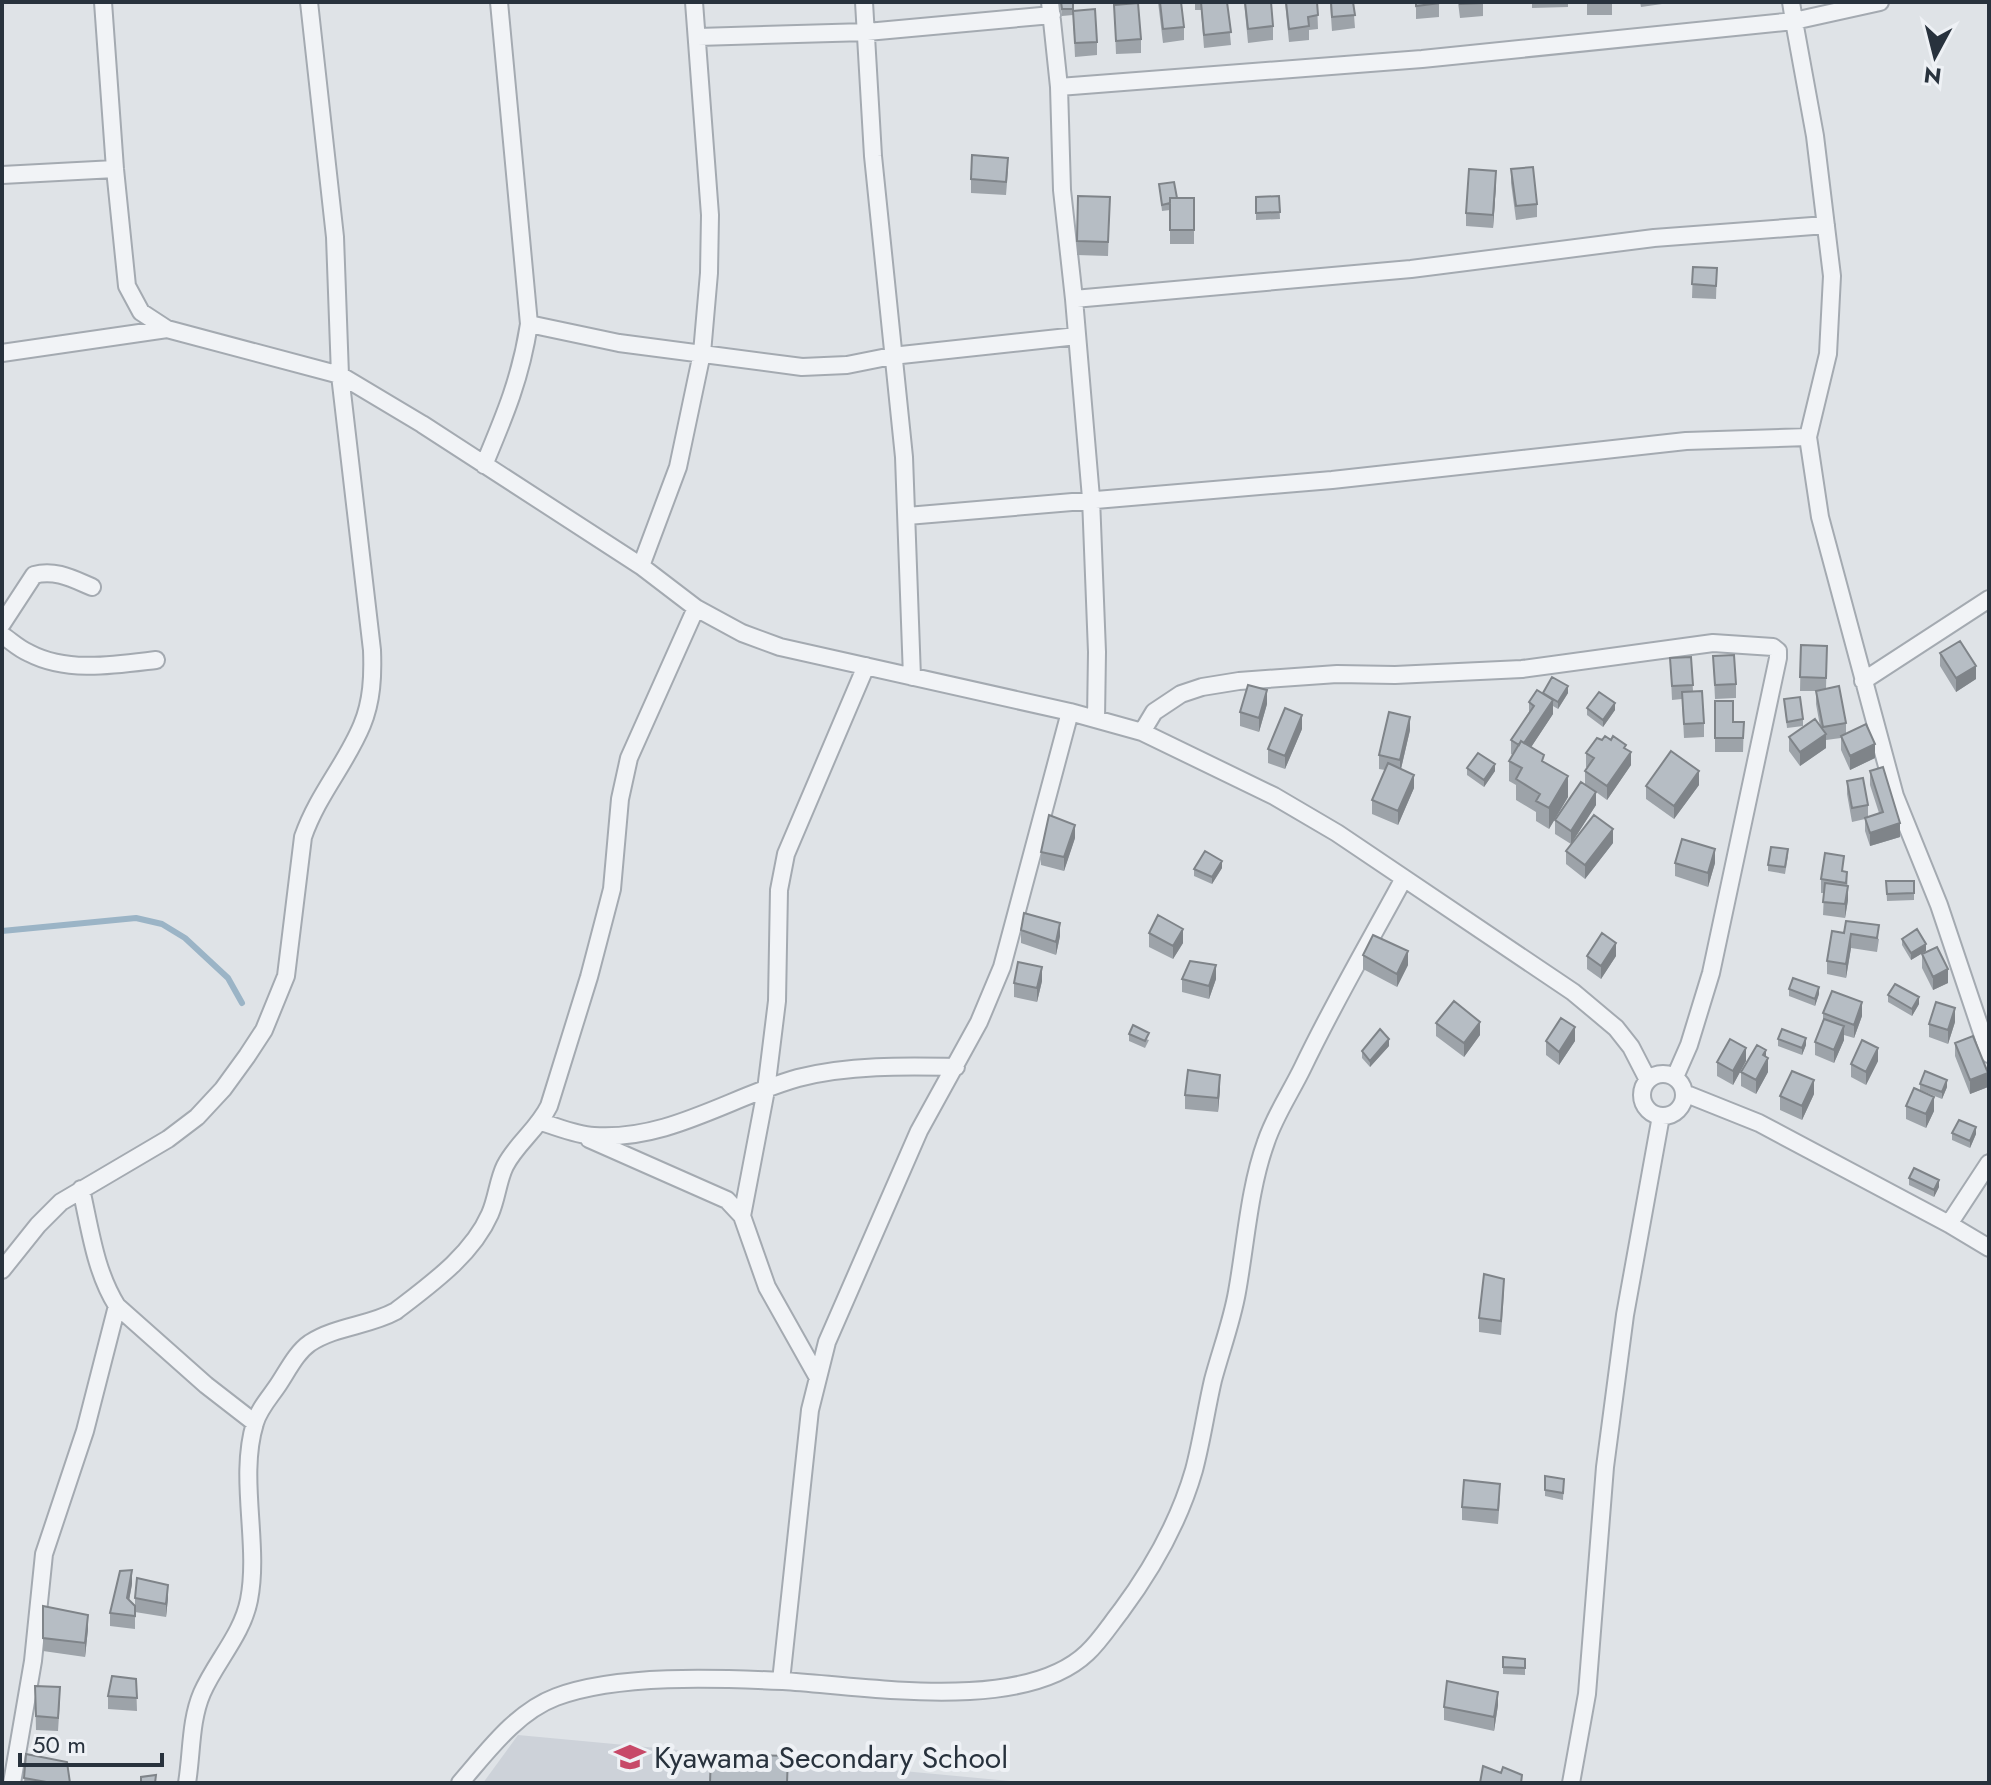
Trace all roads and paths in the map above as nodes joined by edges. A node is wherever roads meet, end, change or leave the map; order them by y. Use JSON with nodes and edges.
{"nodes":[{"id":1,"x":103,"y":2,"type":"edge"},
{"id":2,"x":309,"y":2,"type":"edge"},
{"id":3,"x":499,"y":2,"type":"edge"},
{"id":4,"x":694,"y":2,"type":"edge"},
{"id":5,"x":864,"y":2,"type":"edge"},
{"id":6,"x":1791,"y":2,"type":"edge"},
{"id":7,"x":1880,"y":2,"type":"edge"},
{"id":8,"x":1051,"y":8,"type":"edge"},
{"id":9,"x":1794,"y":21,"type":"junction"},
{"id":10,"x":867,"y":32,"type":"junction"},
{"id":11,"x":698,"y":37,"type":"junction"},
{"id":12,"x":1059,"y":87,"type":"junction"},
{"id":13,"x":115,"y":169,"type":"junction"},
{"id":14,"x":2,"y":175,"type":"edge"},
{"id":15,"x":1826,"y":225,"type":"junction"},
{"id":16,"x":1074,"y":299,"type":"junction"},
{"id":17,"x":529,"y":324,"type":"junction"},
{"id":18,"x":167,"y":329,"type":"junction"},
{"id":19,"x":1077,"y":336,"type":"junction"},
{"id":20,"x":2,"y":353,"type":"edge"},
{"id":21,"x":702,"y":353,"type":"junction"},
{"id":22,"x":892,"y":356,"type":"junction"},
{"id":23,"x":340,"y":375,"type":"junction"},
{"id":24,"x":1808,"y":437,"type":"junction"},
{"id":25,"x":484,"y":465,"type":"junction"},
{"id":26,"x":1091,"y":498,"type":"junction"},
{"id":27,"x":907,"y":516,"type":"junction"},
{"id":28,"x":641,"y":566,"type":"junction"},
{"id":29,"x":92,"y":587,"type":"dead end"},
{"id":30,"x":1989,"y":599,"type":"edge"},
{"id":31,"x":696,"y":608,"type":"junction"},
{"id":32,"x":2,"y":624,"type":"edge"},
{"id":33,"x":2,"y":635,"type":"edge"},
{"id":34,"x":156,"y":660,"type":"dead end"},
{"id":35,"x":866,"y":666,"type":"junction"},
{"id":36,"x":912,"y":677,"type":"junction"},
{"id":37,"x":1863,"y":681,"type":"junction"},
{"id":38,"x":1070,"y":712,"type":"junction"},
{"id":39,"x":1096,"y":719,"type":"junction"},
{"id":40,"x":1142,"y":732,"type":"junction"},
{"id":41,"x":1404,"y":878,"type":"junction"},
{"id":42,"x":1989,"y":1054,"type":"edge"},
{"id":43,"x":956,"y":1067,"type":"junction"},
{"id":44,"x":1675,"y":1077,"type":"junction"},
{"id":45,"x":1648,"y":1080,"type":"junction"},
{"id":46,"x":766,"y":1090,"type":"junction"},
{"id":47,"x":1684,"y":1093,"type":"junction"},
{"id":48,"x":1661,"y":1116,"type":"junction"},
{"id":49,"x":541,"y":1122,"type":"junction"},
{"id":50,"x":577,"y":1133,"type":"junction"},
{"id":51,"x":1989,"y":1163,"type":"edge"},
{"id":52,"x":81,"y":1189,"type":"junction"},
{"id":53,"x":742,"y":1216,"type":"junction"},
{"id":54,"x":1949,"y":1224,"type":"junction"},
{"id":55,"x":1989,"y":1248,"type":"edge"},
{"id":56,"x":2,"y":1270,"type":"edge"},
{"id":57,"x":117,"y":1306,"type":"junction"},
{"id":58,"x":817,"y":1376,"type":"junction"},
{"id":59,"x":255,"y":1423,"type":"junction"},
{"id":60,"x":781,"y":1681,"type":"junction"},
{"id":61,"x":12,"y":1783,"type":"edge"},
{"id":62,"x":187,"y":1783,"type":"edge"},
{"id":63,"x":460,"y":1783,"type":"edge"},
{"id":64,"x":1571,"y":1783,"type":"edge"}],
"edges":[{"from":1,"to":13,"type":"street"},
{"from":2,"to":23,"type":"street"},
{"from":3,"to":17,"type":"street"},
{"from":4,"to":11,"type":"street"},
{"from":5,"to":10,"type":"street"},
{"from":6,"to":9,"type":"street"},
{"from":7,"to":9,"type":"street"},
{"from":8,"to":10,"type":"street"},
{"from":8,"to":12,"type":"street"},
{"from":9,"to":12,"type":"street"},
{"from":9,"to":15,"type":"street"},
{"from":10,"to":11,"type":"street"},
{"from":10,"to":22,"type":"street"},
{"from":11,"to":21,"type":"street"},
{"from":12,"to":16,"type":"street"},
{"from":13,"to":14,"type":"street"},
{"from":13,"to":18,"type":"street"},
{"from":15,"to":16,"type":"street"},
{"from":15,"to":24,"type":"street"},
{"from":16,"to":19,"type":"street"},
{"from":17,"to":21,"type":"street"},
{"from":17,"to":25,"type":"street"},
{"from":18,"to":20,"type":"street"},
{"from":18,"to":23,"type":"street"},
{"from":19,"to":22,"type":"street"},
{"from":19,"to":26,"type":"street"},
{"from":21,"to":22,"type":"street"},
{"from":21,"to":28,"type":"street"},
{"from":22,"to":27,"type":"street"},
{"from":23,"to":25,"type":"street"},
{"from":23,"to":52,"type":"street"},
{"from":24,"to":26,"type":"street"},
{"from":24,"to":37,"type":"street"},
{"from":25,"to":28,"type":"street"},
{"from":26,"to":27,"type":"street"},
{"from":26,"to":39,"type":"street"},
{"from":27,"to":36,"type":"street"},
{"from":28,"to":31,"type":"street"},
{"from":29,"to":32,"type":"street"},
{"from":30,"to":37,"type":"street"},
{"from":31,"to":35,"type":"street"},
{"from":31,"to":49,"type":"street"},
{"from":33,"to":34,"type":"street"},
{"from":35,"to":36,"type":"street"},
{"from":35,"to":46,"type":"street"},
{"from":36,"to":38,"type":"street"},
{"from":37,"to":42,"type":"street"},
{"from":38,"to":39,"type":"street"},
{"from":38,"to":43,"type":"street"},
{"from":39,"to":40,"type":"street"},
{"from":40,"to":41,"type":"street"},
{"from":40,"to":44,"type":"street"},
{"from":41,"to":45,"type":"street"},
{"from":41,"to":60,"type":"street"},
{"from":43,"to":46,"type":"street"},
{"from":43,"to":58,"type":"street"},
{"from":44,"to":45,"type":"street"},
{"from":44,"to":47,"type":"street"},
{"from":45,"to":48,"type":"street"},
{"from":46,"to":50,"type":"street"},
{"from":46,"to":53,"type":"street"},
{"from":47,"to":48,"type":"street"},
{"from":47,"to":54,"type":"street"},
{"from":48,"to":64,"type":"street"},
{"from":49,"to":50,"type":"street"},
{"from":49,"to":59,"type":"street"},
{"from":50,"to":53,"type":"street"},
{"from":51,"to":54,"type":"street"},
{"from":52,"to":56,"type":"street"},
{"from":52,"to":57,"type":"street"},
{"from":53,"to":58,"type":"street"},
{"from":54,"to":55,"type":"street"},
{"from":57,"to":59,"type":"street"},
{"from":57,"to":61,"type":"street"},
{"from":58,"to":60,"type":"street"},
{"from":59,"to":62,"type":"street"},
{"from":60,"to":63,"type":"street"}]}
